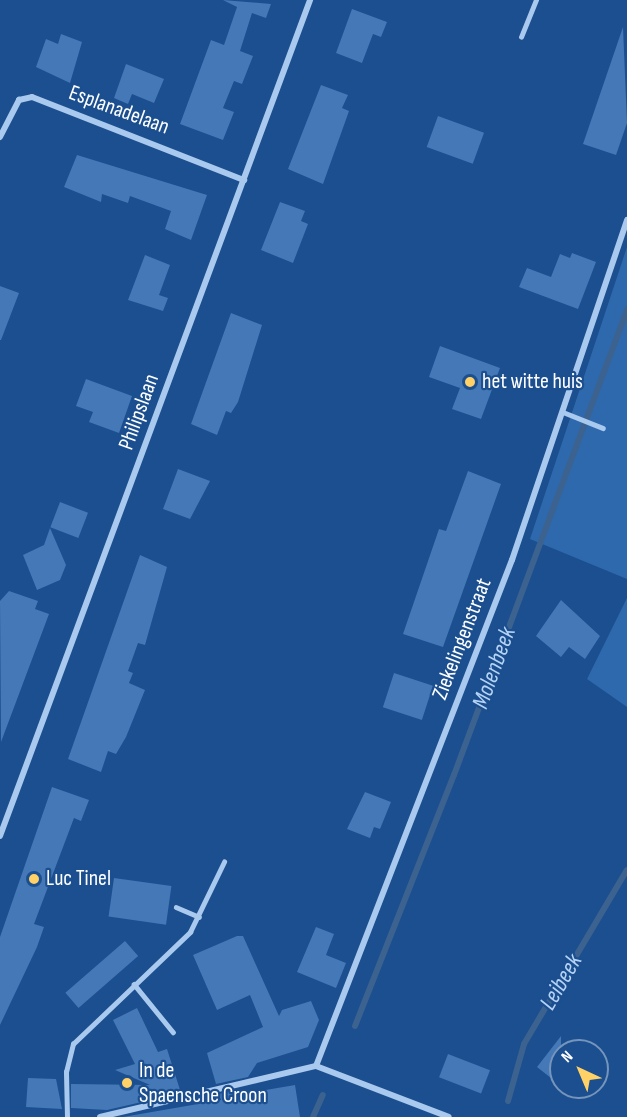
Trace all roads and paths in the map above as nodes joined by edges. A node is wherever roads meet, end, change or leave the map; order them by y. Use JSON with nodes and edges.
{"nodes":[{"id":1,"x":310,"y":0,"type":"edge"},
{"id":2,"x":536,"y":0,"type":"edge"},
{"id":3,"x":521,"y":37,"type":"dead end"},
{"id":4,"x":0,"y":137,"type":"edge"},
{"id":5,"x":244,"y":180,"type":"junction"},
{"id":6,"x":627,"y":220,"type":"edge"},
{"id":7,"x":563,"y":412,"type":"junction"},
{"id":8,"x":603,"y":428,"type":"dead end"},
{"id":9,"x":0,"y":836,"type":"edge"},
{"id":10,"x":225,"y":862,"type":"dead end"},
{"id":11,"x":176,"y":908,"type":"dead end"},
{"id":12,"x":199,"y":917,"type":"junction"},
{"id":13,"x":134,"y":984,"type":"junction"},
{"id":14,"x":173,"y":1032,"type":"dead end"},
{"id":15,"x":316,"y":1066,"type":"junction"},
{"id":16,"x":67,"y":1117,"type":"edge"},
{"id":17,"x":100,"y":1117,"type":"edge"},
{"id":18,"x":449,"y":1117,"type":"edge"}],
"edges":[{"from":1,"to":5,"type":"street","name":"Philipslaan"},
{"from":2,"to":3,"type":"lane"},
{"from":4,"to":5,"type":"street","name":"Esplanadelaan"},
{"from":5,"to":9,"type":"street","name":"Philipslaan"},
{"from":6,"to":7,"type":"street","name":"Ziekelingenstraat"},
{"from":7,"to":8,"type":"lane"},
{"from":7,"to":15,"type":"street","name":"Ziekelingenstraat"},
{"from":10,"to":12,"type":"lane"},
{"from":11,"to":12,"type":"lane"},
{"from":12,"to":13,"type":"lane"},
{"from":13,"to":14,"type":"lane"},
{"from":13,"to":16,"type":"lane"},
{"from":15,"to":17,"type":"street"},
{"from":15,"to":18,"type":"street"}]}
